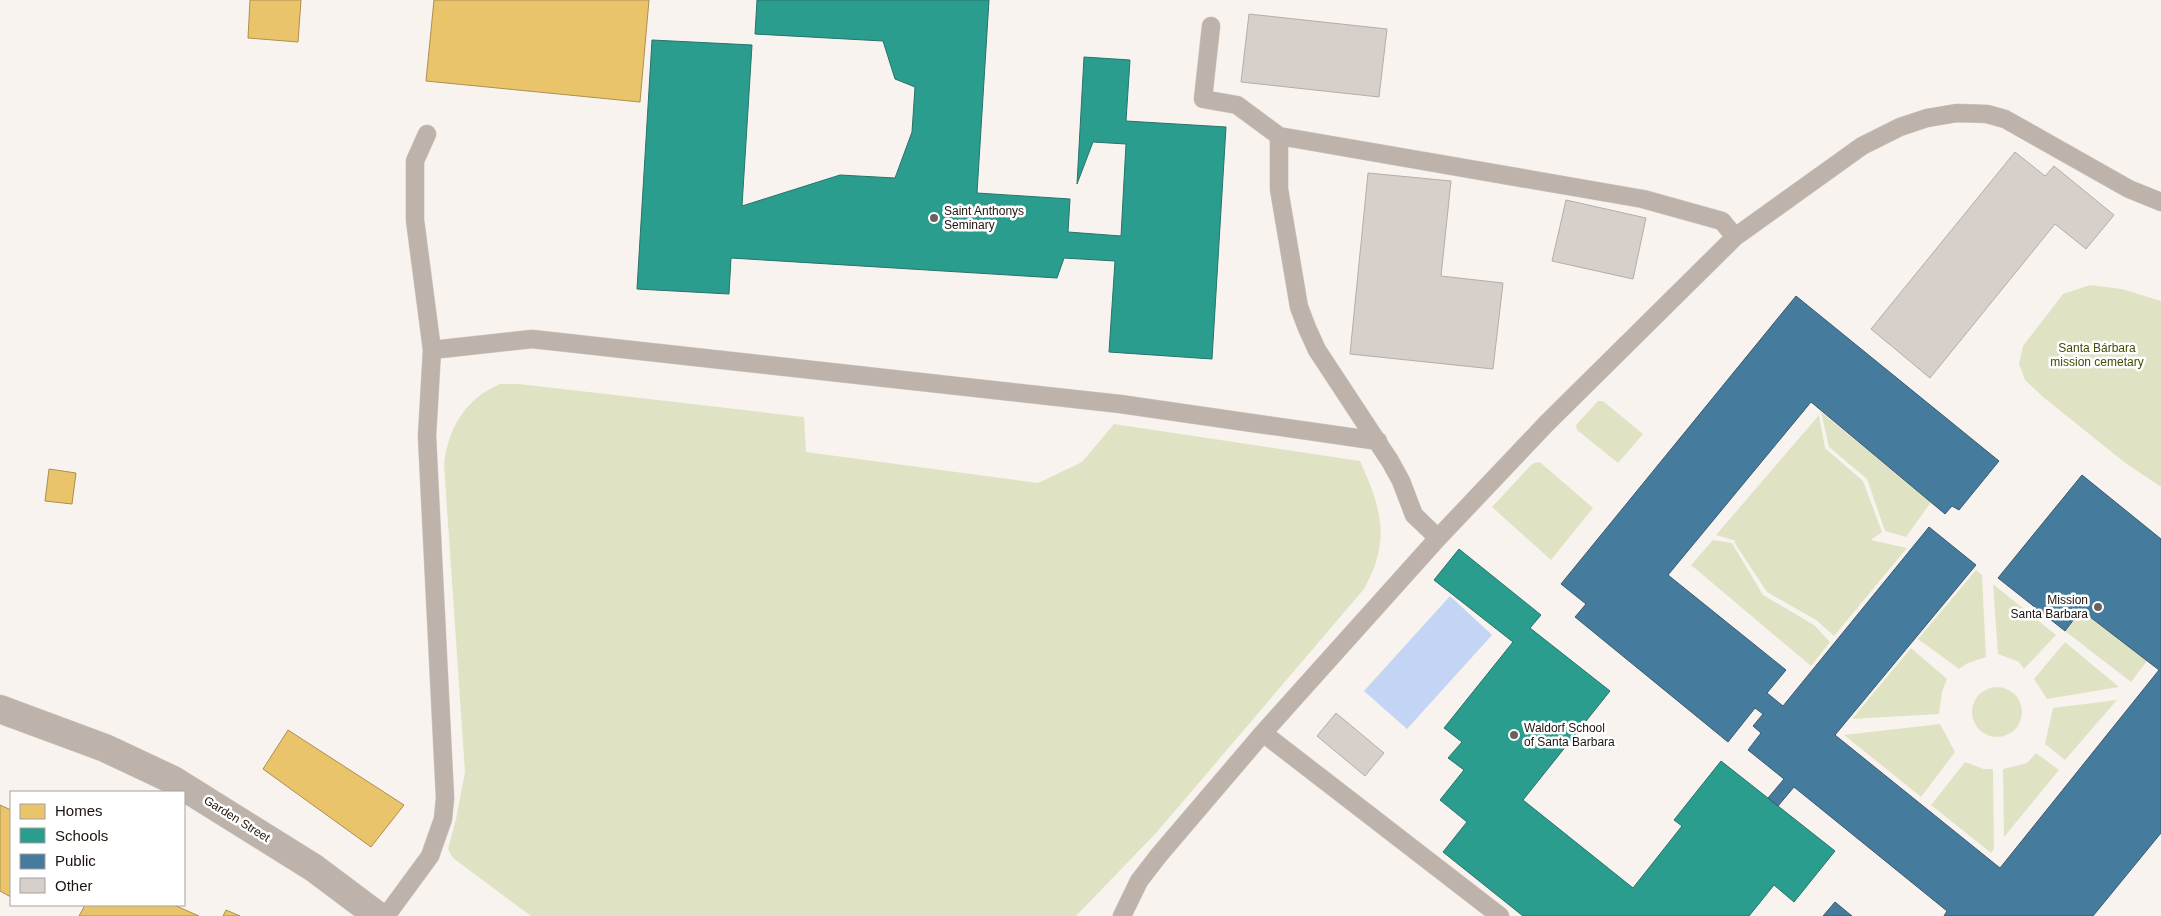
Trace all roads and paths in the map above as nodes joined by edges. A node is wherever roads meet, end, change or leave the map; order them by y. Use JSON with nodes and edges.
{"nodes":[{"id":1,"x":1211,"y":26,"type":"dead end"},
{"id":2,"x":427,"y":134,"type":"dead end"},
{"id":3,"x":1279,"y":136,"type":"junction"},
{"id":4,"x":2161,"y":202,"type":"edge"},
{"id":5,"x":1736,"y":237,"type":"junction"},
{"id":6,"x":432,"y":350,"type":"junction"},
{"id":7,"x":1378,"y":441,"type":"junction"},
{"id":8,"x":1438,"y":538,"type":"junction"},
{"id":9,"x":0,"y":709,"type":"edge"},
{"id":10,"x":1262,"y":733,"type":"junction"},
{"id":11,"x":378,"y":916,"type":"edge"},
{"id":12,"x":386,"y":916,"type":"edge"},
{"id":13,"x":1122,"y":916,"type":"edge"},
{"id":14,"x":1500,"y":916,"type":"edge"}],
"edges":[{"from":1,"to":3,"type":"lane"},
{"from":2,"to":6,"type":"lane"},
{"from":3,"to":5,"type":"lane"},
{"from":3,"to":7,"type":"lane"},
{"from":4,"to":5,"type":"lane"},
{"from":5,"to":8,"type":"lane"},
{"from":6,"to":7,"type":"lane"},
{"from":6,"to":12,"type":"lane"},
{"from":7,"to":8,"type":"lane"},
{"from":8,"to":10,"type":"lane"},
{"from":9,"to":11,"type":"street","name":"Garden Street"},
{"from":10,"to":13,"type":"lane"},
{"from":10,"to":14,"type":"lane"}]}
